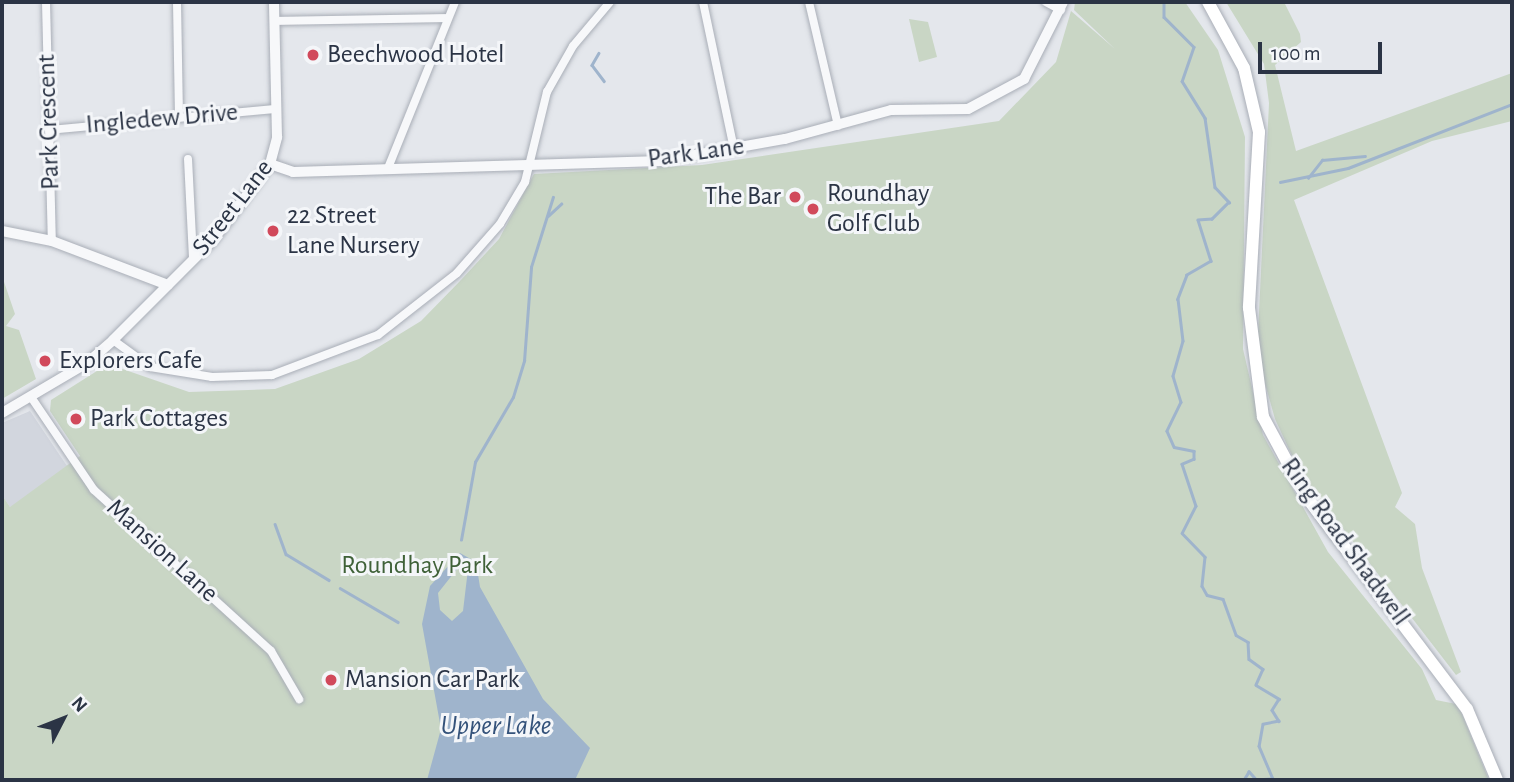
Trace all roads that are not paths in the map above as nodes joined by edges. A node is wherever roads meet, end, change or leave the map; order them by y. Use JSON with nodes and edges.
{"nodes":[{"id":1,"x":46,"y":2,"type":"edge"},
{"id":2,"x":177,"y":2,"type":"edge"},
{"id":3,"x":274,"y":2,"type":"edge"},
{"id":4,"x":455,"y":2,"type":"edge"},
{"id":5,"x":610,"y":2,"type":"edge"},
{"id":6,"x":703,"y":2,"type":"edge"},
{"id":7,"x":809,"y":2,"type":"edge"},
{"id":8,"x":1046,"y":2,"type":"edge"},
{"id":9,"x":1208,"y":2,"type":"edge"},
{"id":10,"x":1062,"y":6,"type":"edge"},
{"id":11,"x":444,"y":18,"type":"junction"},
{"id":12,"x":275,"y":21,"type":"junction"},
{"id":13,"x":276,"y":109,"type":"junction"},
{"id":14,"x":179,"y":115,"type":"junction"},
{"id":15,"x":838,"y":126,"type":"junction"},
{"id":16,"x":49,"y":130,"type":"junction"},
{"id":17,"x":734,"y":149,"type":"junction"},
{"id":18,"x":188,"y":159,"type":"dead end"},
{"id":19,"x":270,"y":164,"type":"junction"},
{"id":20,"x":529,"y":165,"type":"junction"},
{"id":21,"x":388,"y":167,"type":"junction"},
{"id":22,"x":2,"y":231,"type":"edge"},
{"id":23,"x":52,"y":241,"type":"junction"},
{"id":24,"x":193,"y":260,"type":"junction"},
{"id":25,"x":168,"y":285,"type":"junction"},
{"id":26,"x":113,"y":340,"type":"junction"},
{"id":27,"x":31,"y":397,"type":"junction"},
{"id":28,"x":2,"y":413,"type":"edge"},
{"id":29,"x":299,"y":699,"type":"dead end"},
{"id":30,"x":1497,"y":780,"type":"edge"}],
"edges":[{"from":1,"to":16,"type":"street","name":"Park Crescent"},
{"from":2,"to":14,"type":"street"},
{"from":3,"to":12,"type":"street","name":"Street Lane"},
{"from":4,"to":11,"type":"street"},
{"from":5,"to":20,"type":"street"},
{"from":6,"to":17,"type":"street"},
{"from":7,"to":15,"type":"street"},
{"from":8,"to":10,"type":"street"},
{"from":9,"to":30,"type":"highway","name":"Ring Road Shadwell"},
{"from":10,"to":15,"type":"street","name":"Park Lane"},
{"from":11,"to":12,"type":"street"},
{"from":11,"to":21,"type":"street"},
{"from":12,"to":13,"type":"street","name":"Street Lane"},
{"from":13,"to":14,"type":"street","name":"Ingledew Drive"},
{"from":13,"to":19,"type":"street","name":"Street Lane"},
{"from":14,"to":16,"type":"street","name":"Ingledew Drive"},
{"from":15,"to":17,"type":"street","name":"Park Lane"},
{"from":16,"to":23,"type":"street","name":"Park Crescent"},
{"from":17,"to":20,"type":"street","name":"Park Lane"},
{"from":18,"to":24,"type":"street"},
{"from":19,"to":21,"type":"street","name":"Park Lane"},
{"from":19,"to":24,"type":"street","name":"Street Lane"},
{"from":20,"to":21,"type":"street","name":"Park Lane"},
{"from":20,"to":26,"type":"street"},
{"from":22,"to":23,"type":"street"},
{"from":23,"to":25,"type":"street"},
{"from":24,"to":25,"type":"street","name":"Street Lane"},
{"from":25,"to":26,"type":"street","name":"Street Lane"},
{"from":26,"to":27,"type":"street","name":"Street Lane"},
{"from":27,"to":28,"type":"street","name":"Street Lane"},
{"from":27,"to":29,"type":"street","name":"Mansion Lane"}]}
